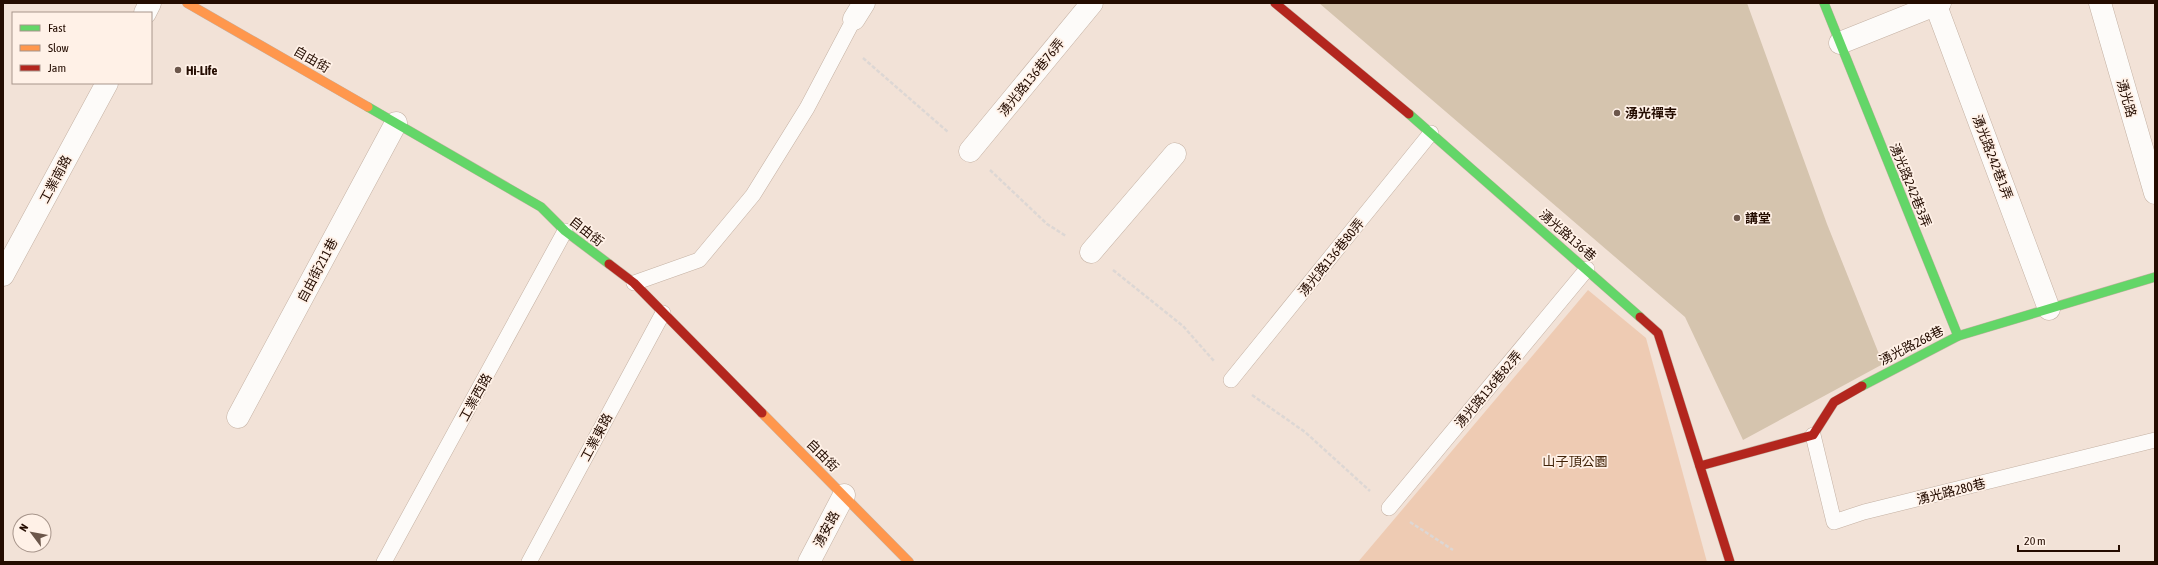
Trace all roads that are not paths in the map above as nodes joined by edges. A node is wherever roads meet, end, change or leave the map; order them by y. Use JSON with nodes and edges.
{"nodes":[{"id":1,"x":150,"y":3,"type":"edge"},
{"id":2,"x":187,"y":3,"type":"edge"},
{"id":3,"x":1092,"y":3,"type":"edge"},
{"id":4,"x":1275,"y":3,"type":"edge"},
{"id":5,"x":1824,"y":3,"type":"edge"},
{"id":6,"x":2100,"y":3,"type":"edge"},
{"id":7,"x":1937,"y":4,"type":"edge"},
{"id":8,"x":859,"y":11,"type":"edge"},
{"id":9,"x":146,"y":12,"type":"edge"},
{"id":10,"x":1840,"y":43,"type":"junction"},
{"id":11,"x":106,"y":84,"type":"edge"},
{"id":12,"x":396,"y":123,"type":"junction"},
{"id":13,"x":1431,"y":133,"type":"junction"},
{"id":14,"x":970,"y":151,"type":"road end"},
{"id":15,"x":1175,"y":154,"type":"dead end"},
{"id":16,"x":2155,"y":193,"type":"edge"},
{"id":17,"x":565,"y":231,"type":"junction"},
{"id":18,"x":1090,"y":252,"type":"road end"},
{"id":19,"x":1587,"y":269,"type":"junction"},
{"id":20,"x":3,"y":275,"type":"edge"},
{"id":21,"x":2155,"y":277,"type":"edge"},
{"id":22,"x":634,"y":283,"type":"junction"},
{"id":23,"x":2049,"y":309,"type":"junction"},
{"id":24,"x":663,"y":313,"type":"junction"},
{"id":25,"x":1958,"y":336,"type":"junction"},
{"id":26,"x":1231,"y":380,"type":"road end"},
{"id":27,"x":238,"y":417,"type":"dead end"},
{"id":28,"x":1813,"y":435,"type":"junction"},
{"id":29,"x":2155,"y":440,"type":"edge"},
{"id":30,"x":1700,"y":466,"type":"junction"},
{"id":31,"x":844,"y":495,"type":"junction"},
{"id":32,"x":1389,"y":508,"type":"road end"},
{"id":33,"x":384,"y":562,"type":"edge"},
{"id":34,"x":529,"y":562,"type":"edge"},
{"id":35,"x":809,"y":562,"type":"edge"},
{"id":36,"x":909,"y":562,"type":"edge"},
{"id":37,"x":1730,"y":562,"type":"edge"}],
"edges":[{"from":1,"to":9,"type":"street"},
{"from":2,"to":12,"type":"street","name":"自由街"},
{"from":3,"to":14,"type":"street","name":"湧光路136巷76弄"},
{"from":4,"to":13,"type":"street","name":"湧光路136巷"},
{"from":5,"to":10,"type":"street","name":"湧光路242巷3弄"},
{"from":6,"to":16,"type":"street","name":"湧光路"},
{"from":7,"to":10,"type":"street"},
{"from":7,"to":23,"type":"street","name":"湧光路242巷1弄"},
{"from":8,"to":22,"type":"lane"},
{"from":10,"to":25,"type":"street","name":"湧光路242巷3弄"},
{"from":11,"to":20,"type":"street","name":"工業南路"},
{"from":12,"to":17,"type":"street","name":"自由街"},
{"from":12,"to":27,"type":"street","name":"自由街211巷"},
{"from":13,"to":19,"type":"street","name":"湧光路136巷"},
{"from":13,"to":26,"type":"lane","name":"湧光路136巷80弄"},
{"from":15,"to":18,"type":"street"},
{"from":17,"to":22,"type":"street","name":"自由街"},
{"from":17,"to":33,"type":"lane","name":"工業西路"},
{"from":19,"to":30,"type":"street","name":"湧光路136巷"},
{"from":19,"to":32,"type":"lane","name":"湧光路136巷82弄"},
{"from":21,"to":23,"type":"street","name":"湧光路268巷"},
{"from":22,"to":24,"type":"street","name":"自由街"},
{"from":23,"to":25,"type":"street","name":"湧光路268巷"},
{"from":24,"to":31,"type":"street","name":"自由街"},
{"from":24,"to":34,"type":"lane","name":"工業東路"},
{"from":25,"to":28,"type":"street","name":"湧光路268巷"},
{"from":28,"to":29,"type":"lane","name":"湧光路280巷"},
{"from":28,"to":30,"type":"street"},
{"from":30,"to":37,"type":"street","name":"湧光路136巷"},
{"from":31,"to":35,"type":"street","name":"湧安路"},
{"from":31,"to":36,"type":"street","name":"自由街"}]}
